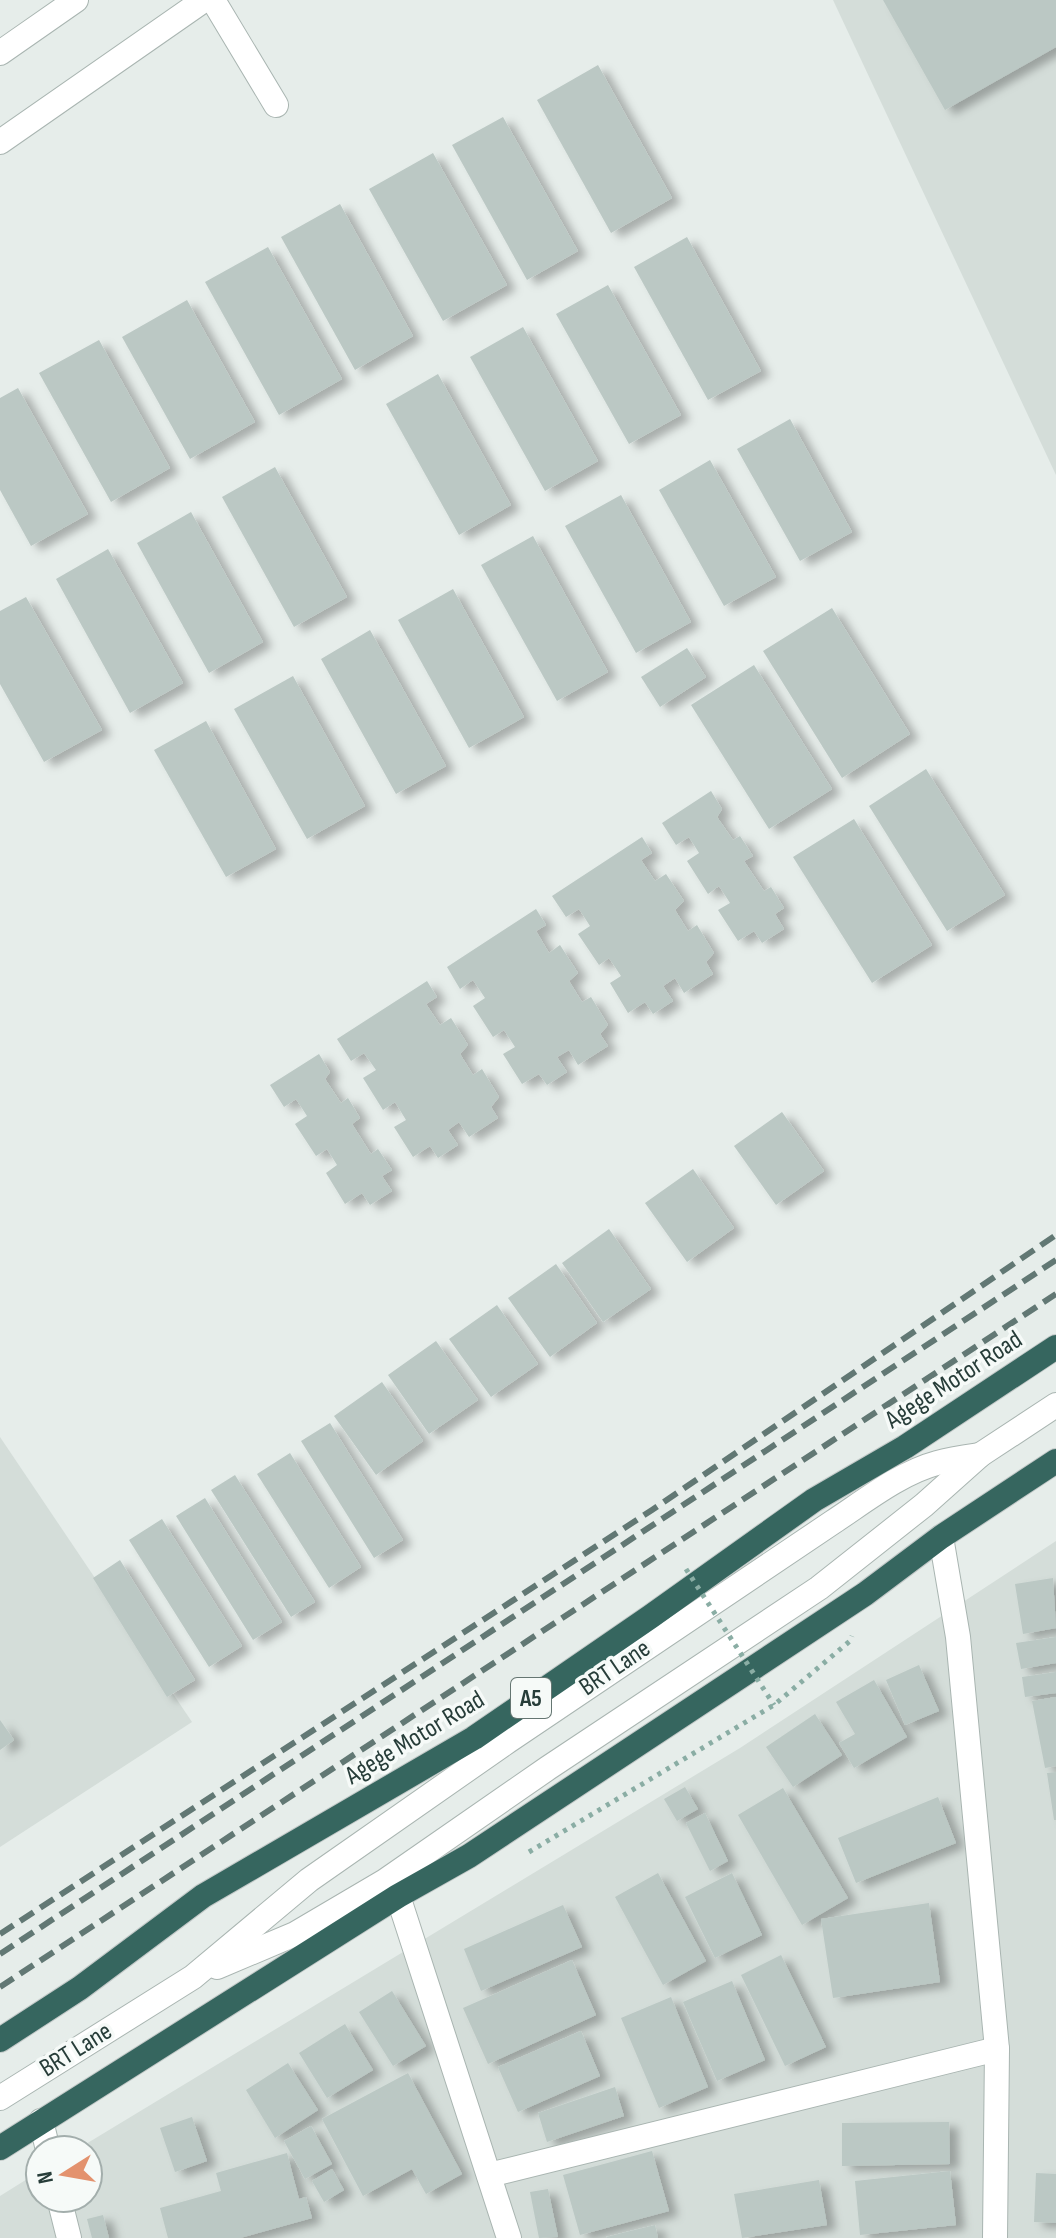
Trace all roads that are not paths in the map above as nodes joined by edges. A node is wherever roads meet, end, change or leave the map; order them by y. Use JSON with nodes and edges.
{"nodes":[{"id":1,"x":76,"y":0,"type":"edge"},
{"id":2,"x":204,"y":0,"type":"edge"},
{"id":3,"x":213,"y":0,"type":"edge"},
{"id":4,"x":0,"y":53,"type":"edge"},
{"id":5,"x":276,"y":105,"type":"dead end"},
{"id":6,"x":0,"y":142,"type":"edge"},
{"id":7,"x":1056,"y":1347,"type":"edge"},
{"id":8,"x":1056,"y":1405,"type":"edge"},
{"id":9,"x":980,"y":1455,"type":"junction"},
{"id":10,"x":1056,"y":1461,"type":"edge"},
{"id":11,"x":941,"y":1537,"type":"junction"},
{"id":12,"x":398,"y":1896,"type":"junction"},
{"id":13,"x":193,"y":1977,"type":"junction"},
{"id":14,"x":0,"y":2040,"type":"edge"},
{"id":15,"x":997,"y":2049,"type":"junction"},
{"id":16,"x":0,"y":2098,"type":"edge"},
{"id":17,"x":41,"y":2121,"type":"junction"},
{"id":18,"x":44,"y":2134,"type":"edge"},
{"id":19,"x":0,"y":2148,"type":"edge"},
{"id":20,"x":489,"y":2175,"type":"junction"},
{"id":21,"x":63,"y":2214,"type":"edge"},
{"id":22,"x":69,"y":2238,"type":"edge"},
{"id":23,"x":509,"y":2238,"type":"edge"},
{"id":24,"x":995,"y":2238,"type":"edge"}],
"edges":[{"from":1,"to":4,"type":"street"},
{"from":2,"to":6,"type":"street"},
{"from":3,"to":5,"type":"street"},
{"from":7,"to":14,"type":"highway","name":"Agege Motor Road","number":"A5"},
{"from":8,"to":9,"type":"street","name":"BRT Lane"},
{"from":9,"to":13,"type":"street","name":"BRT Lane"},
{"from":9,"to":13,"type":"street","name":"BRT Lane"},
{"from":10,"to":11,"type":"highway"},
{"from":11,"to":12,"type":"highway"},
{"from":11,"to":15,"type":"street"},
{"from":12,"to":17,"type":"highway"},
{"from":12,"to":20,"type":"street"},
{"from":13,"to":16,"type":"street","name":"BRT Lane"},
{"from":15,"to":20,"type":"street"},
{"from":15,"to":24,"type":"street"},
{"from":17,"to":18,"type":"street"},
{"from":17,"to":19,"type":"highway"},
{"from":20,"to":23,"type":"street"},
{"from":21,"to":22,"type":"street"}]}
